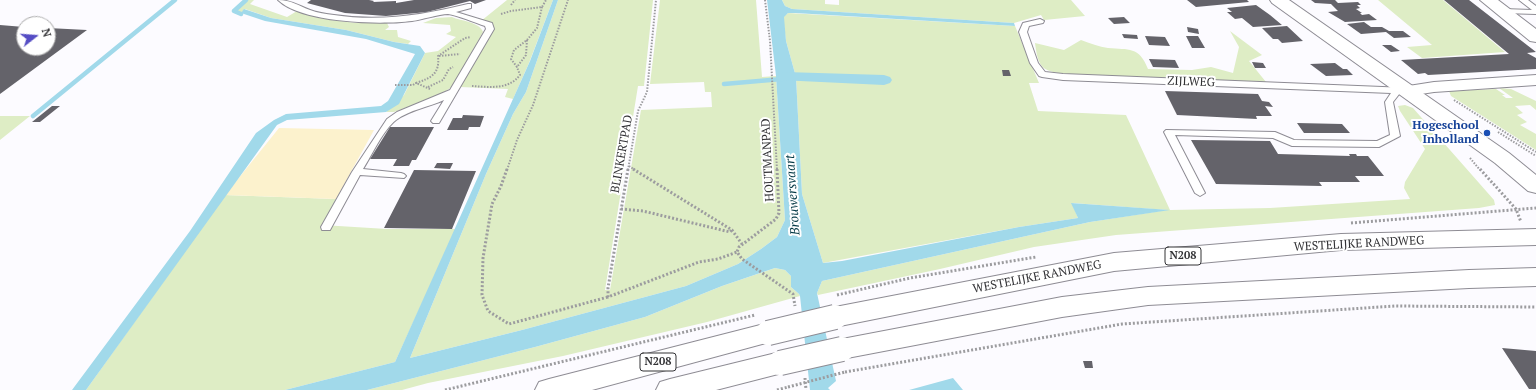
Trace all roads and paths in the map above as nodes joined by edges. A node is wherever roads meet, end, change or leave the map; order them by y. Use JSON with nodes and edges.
{"nodes":[{"id":1,"x":282,"y":0,"type":"edge"},
{"id":2,"x":515,"y":0,"type":"edge"},
{"id":3,"x":546,"y":0,"type":"edge"},
{"id":4,"x":568,"y":0,"type":"edge"},
{"id":5,"x":656,"y":0,"type":"edge"},
{"id":6,"x":765,"y":0,"type":"edge"},
{"id":7,"x":1278,"y":0,"type":"edge"},
{"id":8,"x":1488,"y":0,"type":"edge"},
{"id":9,"x":1523,"y":0,"type":"edge"},
{"id":10,"x":511,"y":5,"type":"dead end"},
{"id":11,"x":468,"y":6,"type":"dead end"},
{"id":12,"x":542,"y":7,"type":"junction"},
{"id":13,"x":1536,"y":10,"type":"edge"},
{"id":14,"x":1503,"y":11,"type":"junction"},
{"id":15,"x":449,"y":12,"type":"junction"},
{"id":16,"x":501,"y":14,"type":"dead end"},
{"id":17,"x":1040,"y":21,"type":"dead end"},
{"id":18,"x":1536,"y":36,"type":"edge"},
{"id":19,"x":528,"y":40,"type":"junction"},
{"id":20,"x":473,"y":42,"type":"dead end"},
{"id":21,"x":438,"y":56,"type":"junction"},
{"id":22,"x":459,"y":59,"type":"dead end"},
{"id":23,"x":458,"y":64,"type":"dead end"},
{"id":24,"x":517,"y":67,"type":"junction"},
{"id":25,"x":1536,"y":80,"type":"edge"},
{"id":26,"x":415,"y":84,"type":"junction"},
{"id":27,"x":395,"y":85,"type":"dead end"},
{"id":28,"x":1434,"y":87,"type":"junction"},
{"id":29,"x":455,"y":88,"type":"junction"},
{"id":30,"x":1403,"y":91,"type":"junction"},
{"id":31,"x":436,"y":121,"type":"dead end"},
{"id":32,"x":1536,"y":152,"type":"edge"},
{"id":33,"x":629,"y":165,"type":"junction"},
{"id":34,"x":357,"y":172,"type":"junction"},
{"id":35,"x":401,"y":176,"type":"dead end"},
{"id":36,"x":1536,"y":186,"type":"edge"},
{"id":37,"x":1200,"y":193,"type":"dead end"},
{"id":38,"x":1536,"y":208,"type":"edge"},
{"id":39,"x":621,"y":209,"type":"junction"},
{"id":40,"x":1516,"y":209,"type":"dead end"},
{"id":41,"x":326,"y":227,"type":"dead end"},
{"id":42,"x":732,"y":230,"type":"junction"},
{"id":43,"x":1536,"y":237,"type":"edge"},
{"id":44,"x":742,"y":244,"type":"junction"},
{"id":45,"x":737,"y":252,"type":"junction"},
{"id":46,"x":1536,"y":278,"type":"edge"},
{"id":47,"x":773,"y":281,"type":"dead end"},
{"id":48,"x":608,"y":297,"type":"junction"},
{"id":49,"x":1536,"y":307,"type":"edge"},
{"id":50,"x":763,"y":324,"type":"junction"},
{"id":51,"x":844,"y":360,"type":"junction"},
{"id":52,"x":784,"y":375,"type":"junction"},
{"id":53,"x":445,"y":390,"type":"edge"},
{"id":54,"x":549,"y":390,"type":"edge"},
{"id":55,"x":670,"y":390,"type":"edge"},
{"id":56,"x":777,"y":390,"type":"edge"}],
"edges":[{"from":1,"to":15,"type":"lane"},
{"from":2,"to":10,"type":"path"},
{"from":3,"to":12,"type":"path"},
{"from":4,"to":48,"type":"path"},
{"from":5,"to":33,"type":"path","name":"BLINKERTPAD"},
{"from":6,"to":44,"type":"path","name":"HOUTMANPAD"},
{"from":7,"to":30,"type":"main road"},
{"from":8,"to":14,"type":"street"},
{"from":9,"to":13,"type":"lane"},
{"from":11,"to":15,"type":"lane"},
{"from":12,"to":16,"type":"path"},
{"from":12,"to":19,"type":"path"},
{"from":13,"to":14,"type":"lane"},
{"from":14,"to":18,"type":"street"},
{"from":15,"to":29,"type":"lane"},
{"from":17,"to":30,"type":"lane","name":"ZIJLWEG"},
{"from":19,"to":24,"type":"path"},
{"from":19,"to":24,"type":"path"},
{"from":20,"to":21,"type":"path"},
{"from":21,"to":22,"type":"path"},
{"from":21,"to":26,"type":"path"},
{"from":23,"to":26,"type":"path"},
{"from":24,"to":29,"type":"path"},
{"from":25,"to":28,"type":"street"},
{"from":26,"to":27,"type":"path"},
{"from":28,"to":30,"type":"street"},
{"from":28,"to":32,"type":"path"},
{"from":29,"to":31,"type":"lane"},
{"from":29,"to":34,"type":"lane"},
{"from":30,"to":36,"type":"main road"},
{"from":30,"to":37,"type":"lane"},
{"from":33,"to":39,"type":"path","name":"BLINKERTPAD"},
{"from":33,"to":42,"type":"path"},
{"from":34,"to":35,"type":"lane"},
{"from":34,"to":41,"type":"lane"},
{"from":38,"to":40,"type":"path"},
{"from":39,"to":42,"type":"path"},
{"from":39,"to":48,"type":"path","name":"BLINKERTPAD"},
{"from":42,"to":44,"type":"path"},
{"from":43,"to":50,"type":"main road","name":"WESTELIJKE RANDWEG","number":"N208","bridge":true},
{"from":44,"to":45,"type":"path","name":"HOUTMANPAD"},
{"from":45,"to":47,"type":"path"},
{"from":45,"to":48,"type":"path"},
{"from":46,"to":51,"type":"main road","number":"N208"},
{"from":49,"to":51,"type":"path"},
{"from":50,"to":53,"type":"path"},
{"from":50,"to":54,"type":"main road","name":"WESTELIJKE RANDWEG","number":"N208"},
{"from":51,"to":52,"type":"main road","number":"N208","bridge":true},
{"from":51,"to":52,"type":"path","bridge":true},
{"from":52,"to":55,"type":"main road","number":"N208"},
{"from":52,"to":56,"type":"path"}]}
